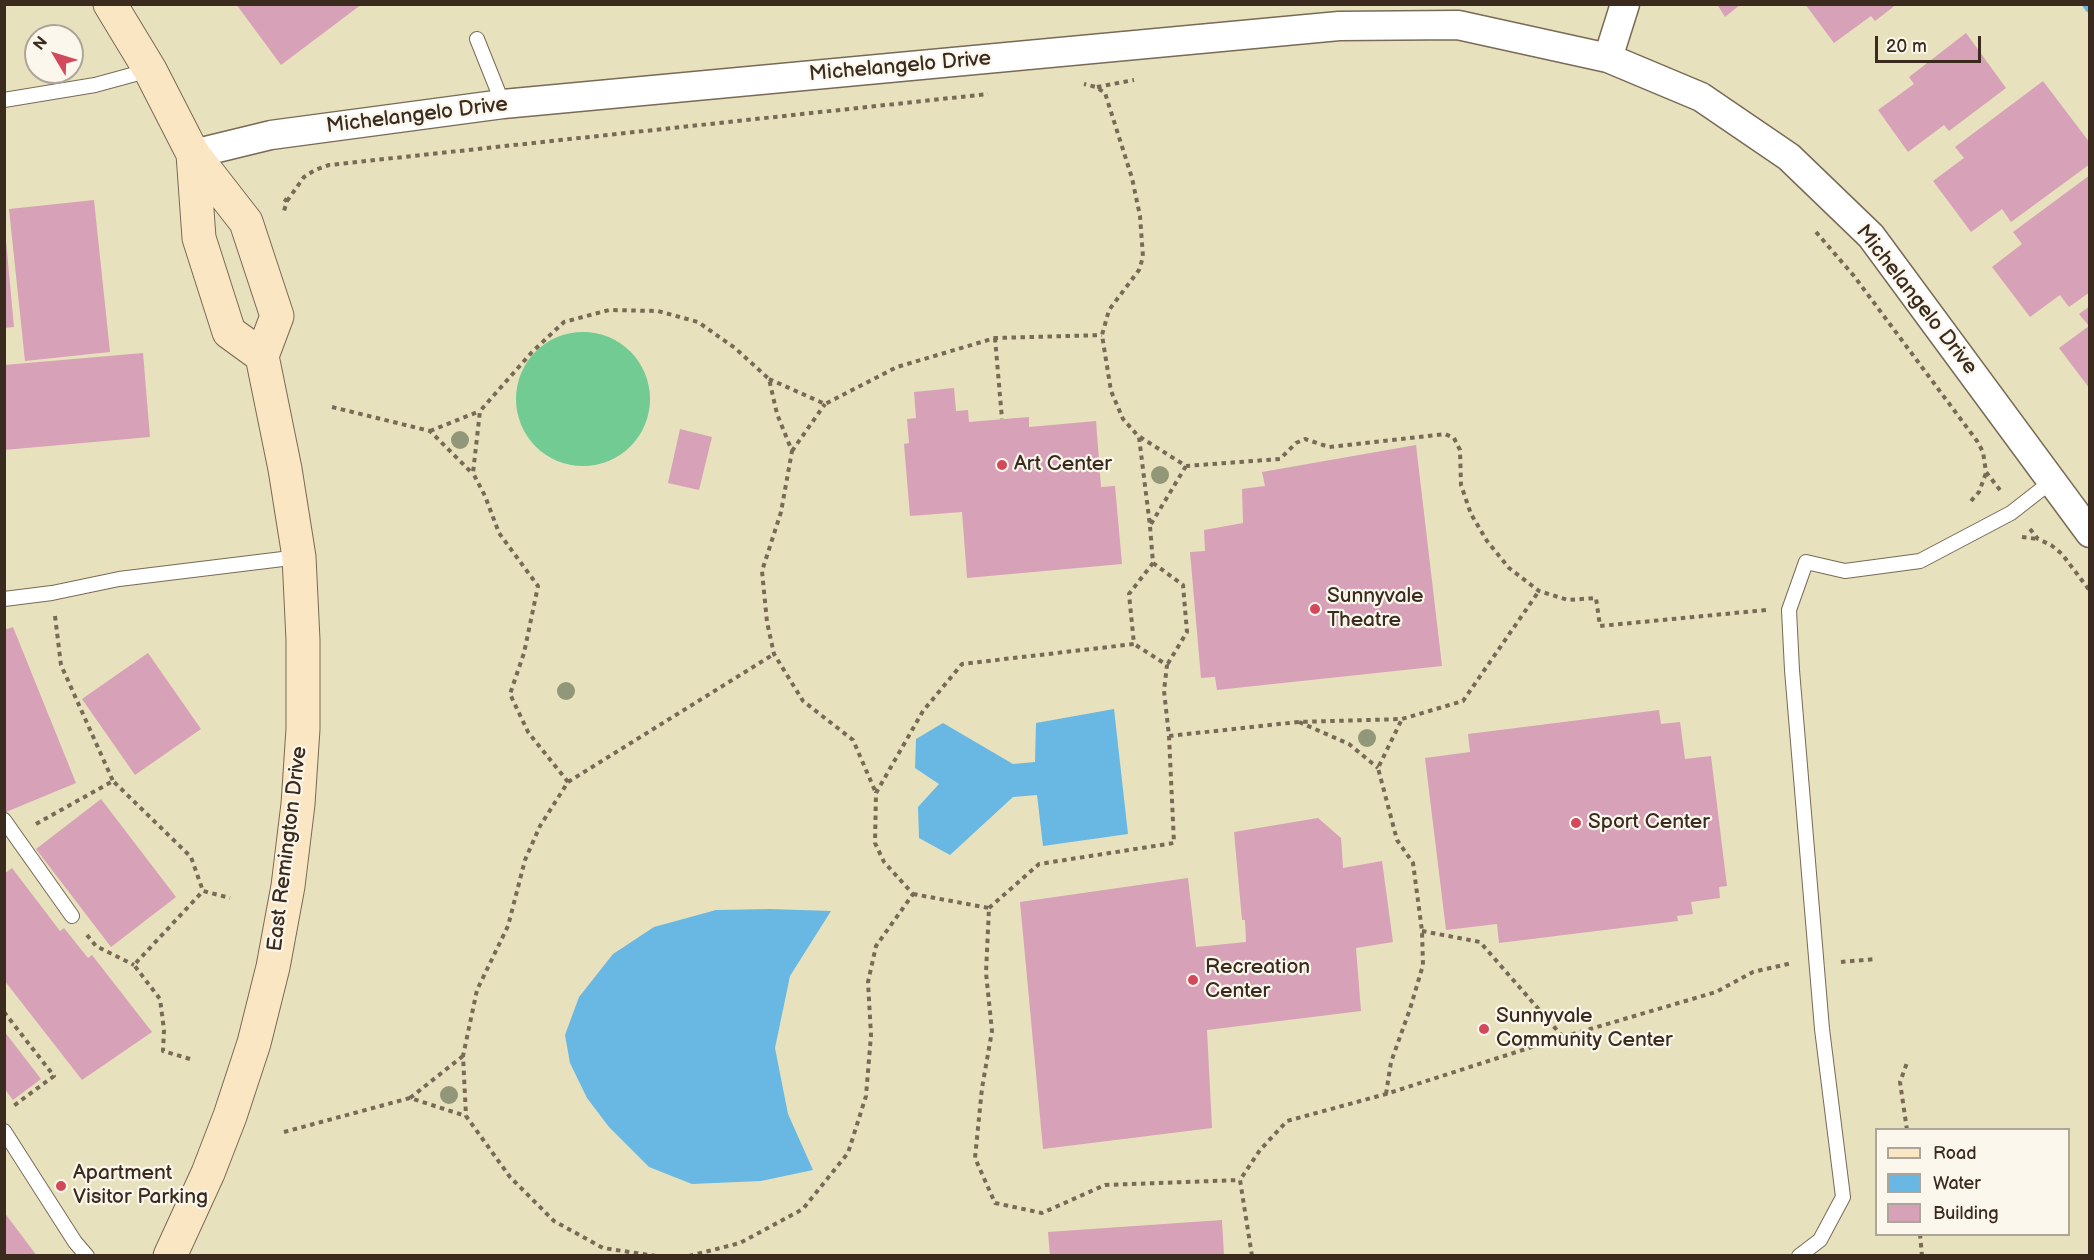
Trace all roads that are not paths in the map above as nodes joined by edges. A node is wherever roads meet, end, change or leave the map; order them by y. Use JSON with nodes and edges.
{"nodes":[{"id":1,"x":110,"y":4,"type":"edge"},
{"id":2,"x":1625,"y":4,"type":"edge"},
{"id":3,"x":477,"y":39,"type":"dead end"},
{"id":4,"x":1608,"y":58,"type":"junction"},
{"id":5,"x":150,"y":70,"type":"junction"},
{"id":6,"x":4,"y":100,"type":"edge"},
{"id":7,"x":503,"y":104,"type":"junction"},
{"id":8,"x":193,"y":154,"type":"junction"},
{"id":9,"x":262,"y":356,"type":"junction"},
{"id":10,"x":2052,"y":481,"type":"junction"},
{"id":11,"x":2090,"y":533,"type":"edge"},
{"id":12,"x":299,"y":557,"type":"junction"},
{"id":13,"x":4,"y":599,"type":"edge"},
{"id":14,"x":4,"y":820,"type":"edge"},
{"id":15,"x":72,"y":916,"type":"dead end"},
{"id":16,"x":4,"y":1131,"type":"edge"},
{"id":17,"x":87,"y":1256,"type":"edge"},
{"id":18,"x":171,"y":1256,"type":"edge"},
{"id":19,"x":1799,"y":1256,"type":"edge"}],
"edges":[{"from":1,"to":5,"type":"main road"},
{"from":2,"to":4,"type":"street"},
{"from":3,"to":7,"type":"lane"},
{"from":4,"to":7,"type":"street","name":"Michelangelo Drive"},
{"from":4,"to":10,"type":"street","name":"Michelangelo Drive"},
{"from":5,"to":6,"type":"lane"},
{"from":5,"to":8,"type":"main road"},
{"from":7,"to":8,"type":"street","name":"Michelangelo Drive"},
{"from":8,"to":9,"type":"main road"},
{"from":8,"to":9,"type":"main road"},
{"from":9,"to":12,"type":"main road","name":"East Remington Drive"},
{"from":10,"to":11,"type":"street","name":"Michelangelo Drive"},
{"from":10,"to":19,"type":"lane"},
{"from":12,"to":13,"type":"lane"},
{"from":12,"to":18,"type":"main road","name":"East Remington Drive"},
{"from":14,"to":15,"type":"lane"},
{"from":16,"to":17,"type":"lane"}]}
